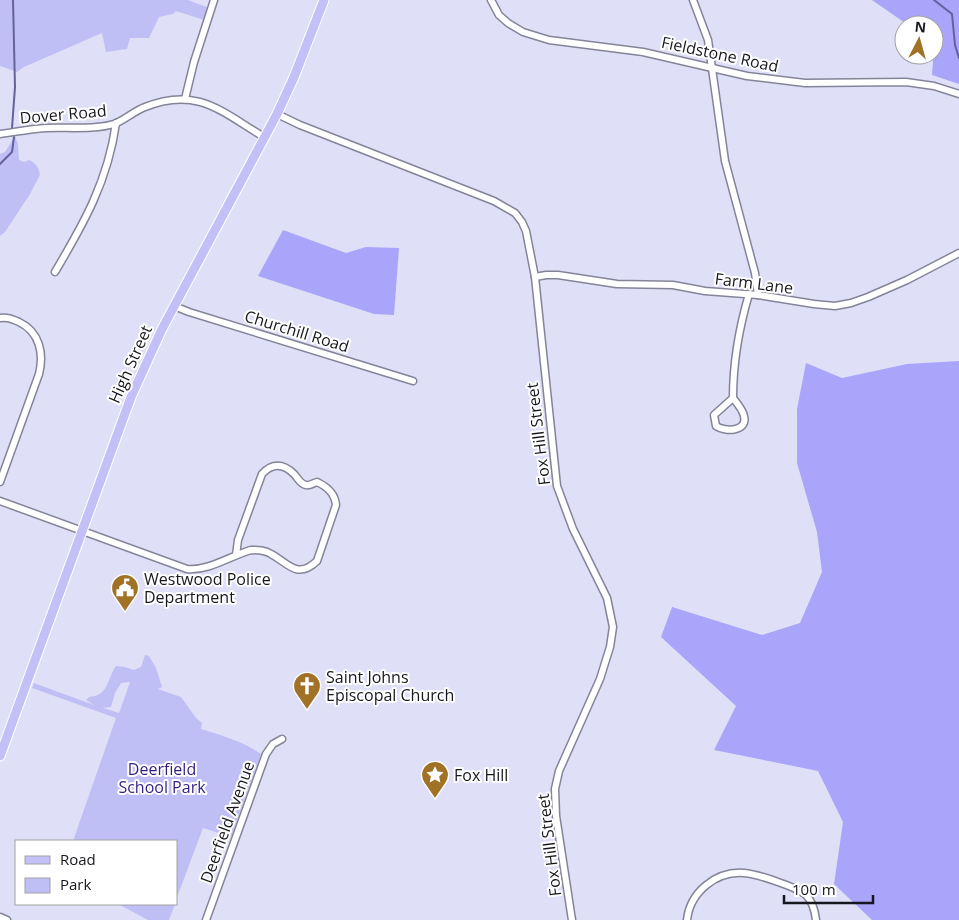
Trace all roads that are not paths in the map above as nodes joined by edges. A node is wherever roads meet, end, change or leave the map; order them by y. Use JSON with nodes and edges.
{"nodes":[{"id":1,"x":214,"y":0,"type":"edge"},
{"id":2,"x":324,"y":0,"type":"edge"},
{"id":3,"x":491,"y":0,"type":"edge"},
{"id":4,"x":693,"y":0,"type":"edge"},
{"id":5,"x":712,"y":68,"type":"junction"},
{"id":6,"x":959,"y":94,"type":"edge"},
{"id":7,"x":185,"y":99,"type":"junction"},
{"id":8,"x":277,"y":114,"type":"junction"},
{"id":9,"x":116,"y":123,"type":"junction"},
{"id":10,"x":0,"y":134,"type":"edge"},
{"id":11,"x":264,"y":137,"type":"junction"},
{"id":12,"x":959,"y":254,"type":"edge"},
{"id":13,"x":55,"y":272,"type":"dead end"},
{"id":14,"x":535,"y":277,"type":"junction"},
{"id":15,"x":749,"y":294,"type":"junction"},
{"id":16,"x":758,"y":295,"type":"junction"},
{"id":17,"x":174,"y":306,"type":"junction"},
{"id":18,"x":0,"y":318,"type":"edge"},
{"id":19,"x":413,"y":381,"type":"dead end"},
{"id":20,"x":733,"y":398,"type":"junction"},
{"id":21,"x":0,"y":482,"type":"edge"},
{"id":22,"x":0,"y":502,"type":"edge"},
{"id":23,"x":82,"y":531,"type":"junction"},
{"id":24,"x":236,"y":555,"type":"junction"},
{"id":25,"x":282,"y":739,"type":"dead end"},
{"id":26,"x":0,"y":756,"type":"edge"},
{"id":27,"x":0,"y":917,"type":"edge"},
{"id":28,"x":7,"y":920,"type":"edge"},
{"id":29,"x":206,"y":920,"type":"edge"},
{"id":30,"x":572,"y":920,"type":"edge"},
{"id":31,"x":687,"y":920,"type":"edge"},
{"id":32,"x":816,"y":920,"type":"edge"}],
"edges":[{"from":1,"to":7,"type":"street"},
{"from":2,"to":8,"type":"main road","name":"High Street"},
{"from":3,"to":5,"type":"street","name":"Fieldstone Road"},
{"from":4,"to":5,"type":"street"},
{"from":5,"to":6,"type":"street","name":"Fieldstone Road"},
{"from":5,"to":16,"type":"street"},
{"from":7,"to":9,"type":"street","name":"Dover Road"},
{"from":7,"to":11,"type":"street","name":"Dover Road"},
{"from":8,"to":11,"type":"main road","name":"High Street"},
{"from":8,"to":14,"type":"street","name":"Fox Hill Street"},
{"from":9,"to":10,"type":"street","name":"Dover Road"},
{"from":9,"to":13,"type":"street"},
{"from":11,"to":17,"type":"main road","name":"High Street"},
{"from":12,"to":16,"type":"street","name":"Farm Lane"},
{"from":14,"to":15,"type":"street","name":"Farm Lane"},
{"from":14,"to":30,"type":"street","name":"Fox Hill Street"},
{"from":15,"to":16,"type":"street","name":"Farm Lane"},
{"from":15,"to":20,"type":"street"},
{"from":17,"to":19,"type":"street","name":"Churchill Road"},
{"from":17,"to":23,"type":"main road","name":"High Street"},
{"from":18,"to":21,"type":"street"},
{"from":20,"to":20,"type":"street"},
{"from":22,"to":23,"type":"street"},
{"from":23,"to":24,"type":"street"},
{"from":23,"to":26,"type":"main road","name":"High Street"},
{"from":24,"to":24,"type":"street"},
{"from":25,"to":29,"type":"street","name":"Deerfield Avenue"},
{"from":27,"to":28,"type":"street"},
{"from":31,"to":32,"type":"street"}]}
